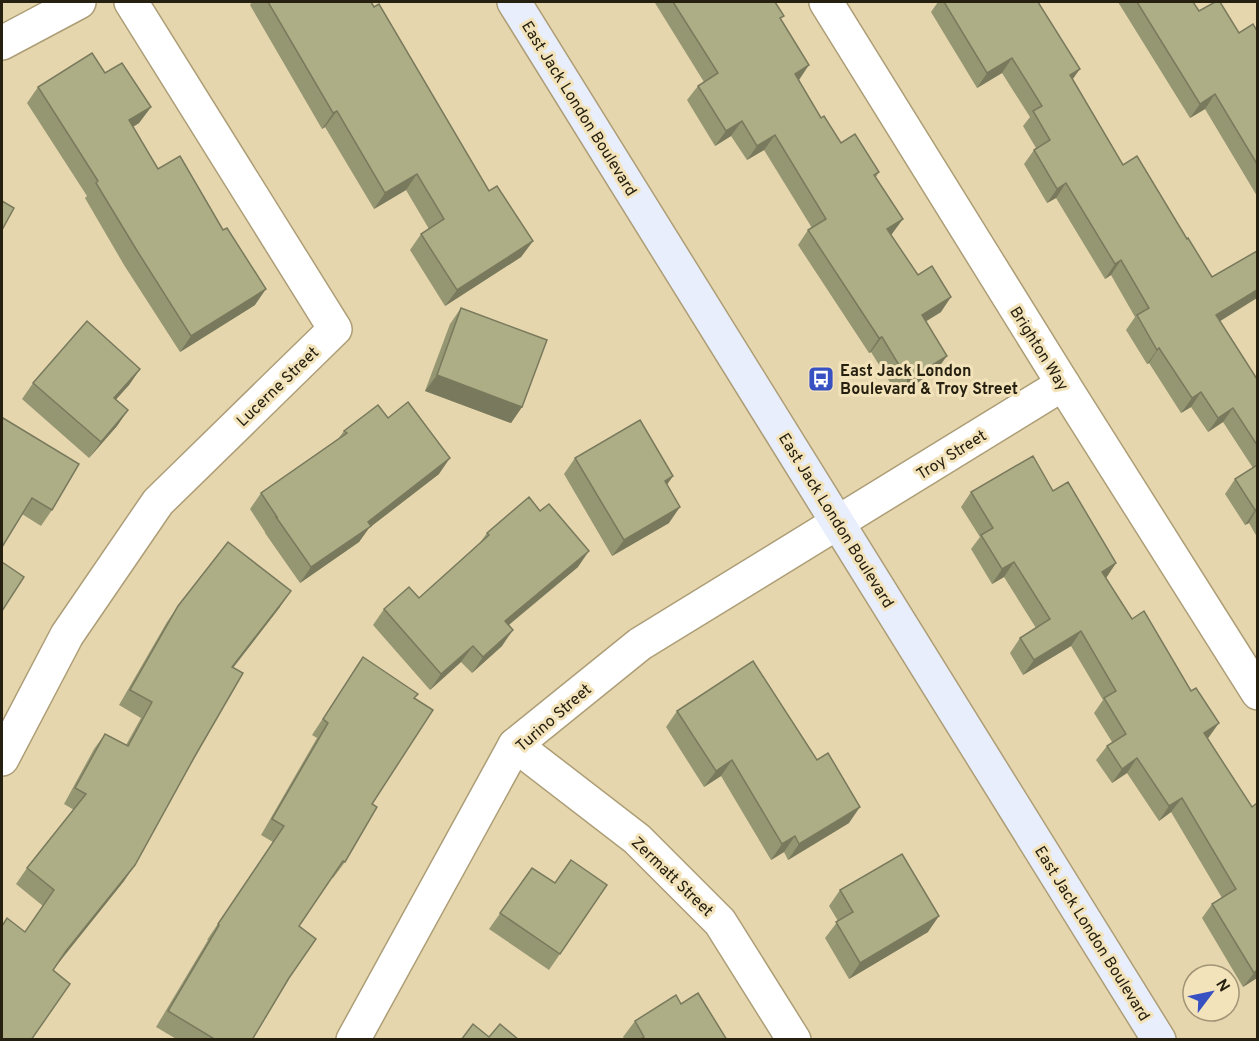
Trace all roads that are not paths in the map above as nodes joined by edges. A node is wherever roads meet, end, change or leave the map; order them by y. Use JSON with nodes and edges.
{"nodes":[{"id":1,"x":79,"y":2,"type":"edge"},
{"id":2,"x":131,"y":2,"type":"edge"},
{"id":3,"x":514,"y":2,"type":"edge"},
{"id":4,"x":826,"y":2,"type":"edge"},
{"id":5,"x":2,"y":43,"type":"edge"},
{"id":6,"x":1063,"y":384,"type":"junction"},
{"id":7,"x":839,"y":523,"type":"junction"},
{"id":8,"x":1257,"y":693,"type":"edge"},
{"id":9,"x":515,"y":745,"type":"junction"},
{"id":10,"x":2,"y":759,"type":"edge"},
{"id":11,"x":353,"y":1040,"type":"edge"},
{"id":12,"x":794,"y":1040,"type":"edge"},
{"id":13,"x":1159,"y":1040,"type":"edge"}],
"edges":[{"from":1,"to":5,"type":"street"},
{"from":2,"to":10,"type":"street","name":"Lucerne Street"},
{"from":3,"to":7,"type":"main road","name":"East Jack London Boulevard"},
{"from":4,"to":6,"type":"street","name":"Brighton Way"},
{"from":6,"to":7,"type":"street","name":"Troy Street"},
{"from":6,"to":8,"type":"street","name":"Brighton Way"},
{"from":7,"to":9,"type":"street","name":"Turino Street"},
{"from":7,"to":13,"type":"main road","name":"East Jack London Boulevard"},
{"from":9,"to":11,"type":"street","name":"Turino Street"},
{"from":9,"to":12,"type":"street","name":"Zermatt Street"}]}
